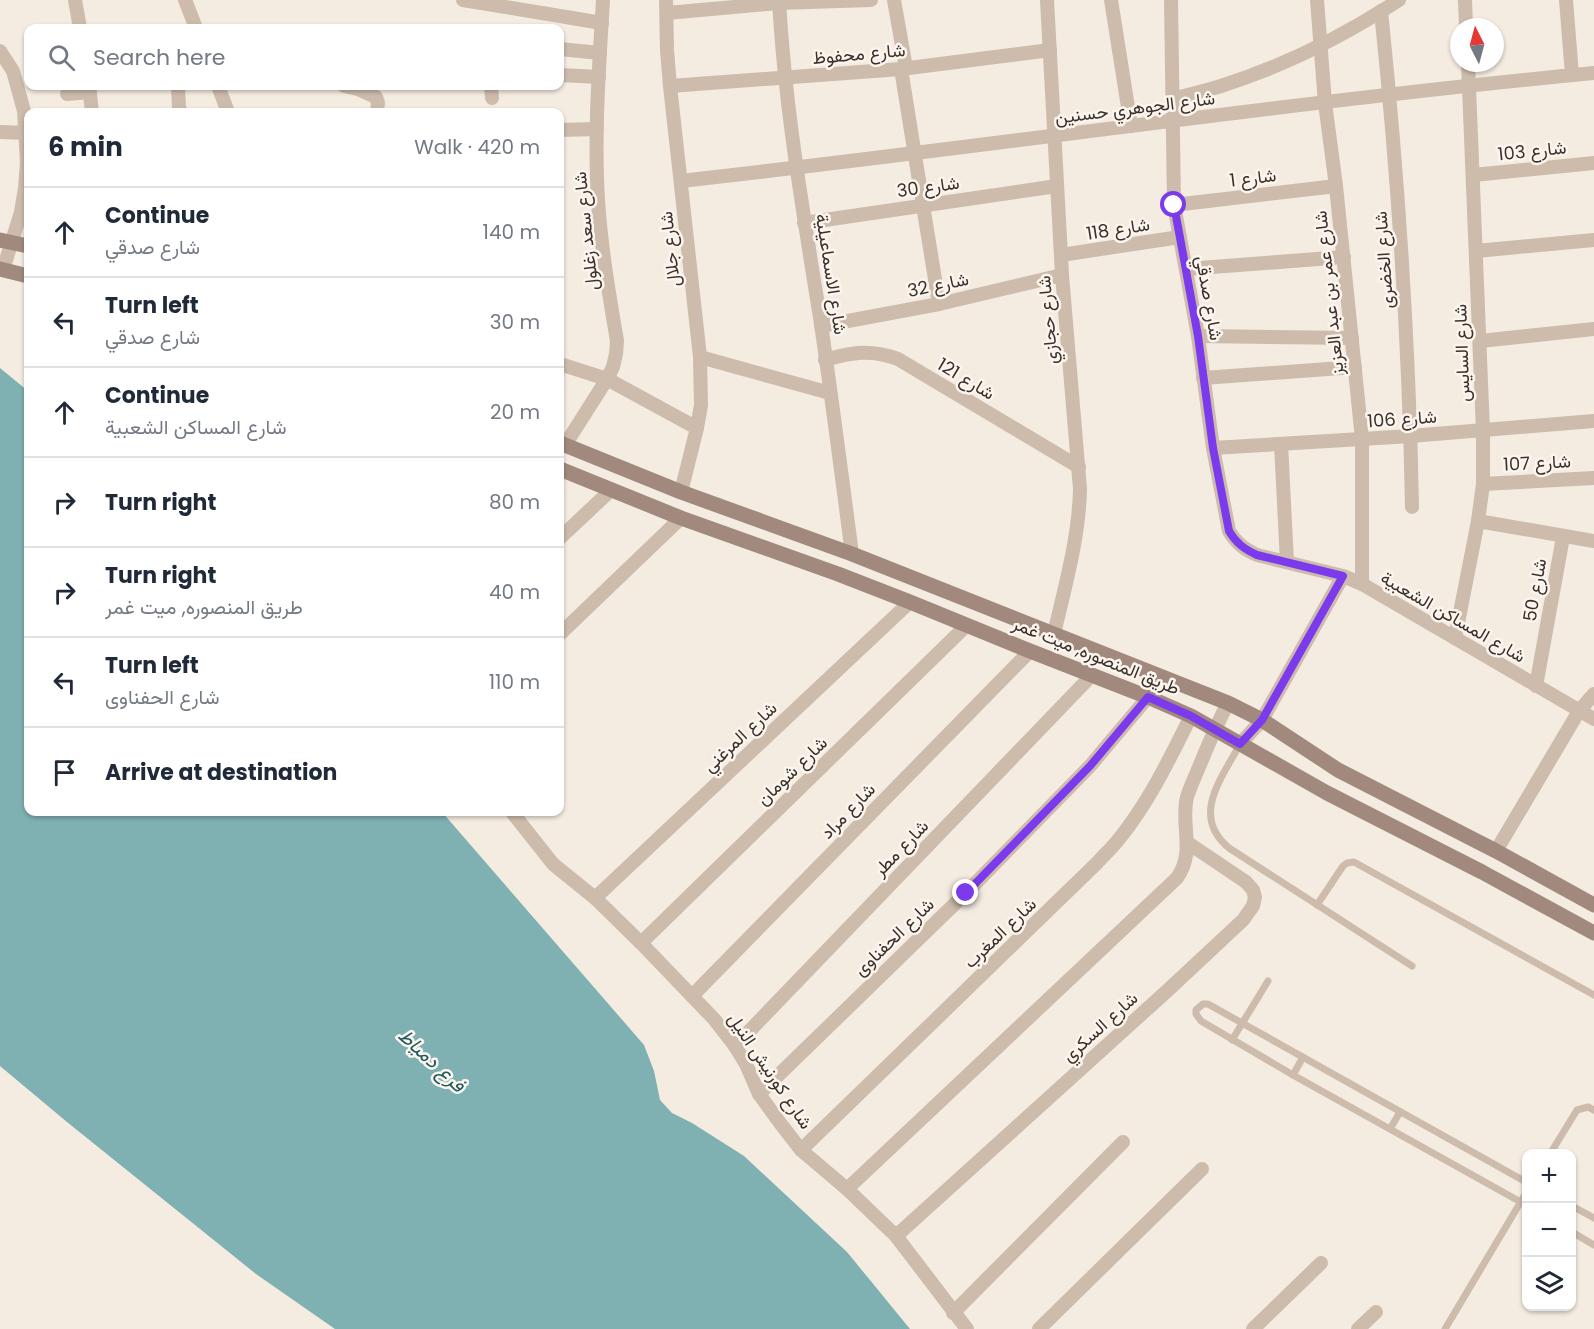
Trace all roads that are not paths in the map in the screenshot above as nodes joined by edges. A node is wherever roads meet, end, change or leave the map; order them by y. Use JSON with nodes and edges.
{"nodes":[{"id":1,"x":75,"y":0,"type":"edge"},
{"id":2,"x":185,"y":0,"type":"edge"},
{"id":3,"x":463,"y":0,"type":"edge"},
{"id":4,"x":603,"y":0,"type":"edge"},
{"id":5,"x":870,"y":0,"type":"edge"},
{"id":6,"x":894,"y":0,"type":"edge"},
{"id":7,"x":1047,"y":0,"type":"edge"},
{"id":8,"x":1111,"y":0,"type":"edge"},
{"id":9,"x":1170,"y":0,"type":"edge"},
{"id":10,"x":1317,"y":0,"type":"edge"},
{"id":11,"x":1399,"y":0,"type":"edge"},
{"id":12,"x":1465,"y":0,"type":"edge"},
{"id":13,"x":1566,"y":0,"type":"edge"},
{"id":14,"x":779,"y":1,"type":"edge"},
{"id":15,"x":667,"y":7,"type":"edge"},
{"id":16,"x":1381,"y":11,"type":"junction"},
{"id":17,"x":1466,"y":18,"type":"edge"},
{"id":18,"x":602,"y":23,"type":"junction"},
{"id":19,"x":79,"y":24,"type":"edge"},
{"id":20,"x":194,"y":24,"type":"edge"},
{"id":21,"x":1321,"y":45,"type":"junction"},
{"id":22,"x":564,"y":50,"type":"edge"},
{"id":23,"x":1050,"y":50,"type":"junction"},
{"id":24,"x":600,"y":53,"type":"junction"},
{"id":25,"x":1,"y":54,"type":"edge"},
{"id":26,"x":904,"y":68,"type":"junction"},
{"id":27,"x":1468,"y":72,"type":"edge"},
{"id":28,"x":1594,"y":73,"type":"edge"},
{"id":29,"x":564,"y":75,"type":"edge"},
{"id":30,"x":1572,"y":75,"type":"junction"},
{"id":31,"x":599,"y":77,"type":"junction"},
{"id":32,"x":785,"y":78,"type":"junction"},
{"id":33,"x":1469,"y":85,"type":"junction"},
{"id":34,"x":670,"y":86,"type":"junction"},
{"id":35,"x":85,"y":90,"type":"edge"},
{"id":36,"x":90,"y":90,"type":"edge"},
{"id":37,"x":178,"y":90,"type":"edge"},
{"id":38,"x":220,"y":90,"type":"edge"},
{"id":39,"x":360,"y":90,"type":"edge"},
{"id":40,"x":67,"y":94,"type":"dead end"},
{"id":41,"x":1389,"y":95,"type":"junction"},
{"id":42,"x":1172,"y":99,"type":"junction"},
{"id":43,"x":1325,"y":103,"type":"junction"},
{"id":44,"x":92,"y":108,"type":"edge"},
{"id":45,"x":179,"y":108,"type":"edge"},
{"id":46,"x":226,"y":108,"type":"edge"},
{"id":47,"x":377,"y":108,"type":"edge"},
{"id":48,"x":24,"y":111,"type":"edge"},
{"id":49,"x":1172,"y":120,"type":"junction"},
{"id":50,"x":1131,"y":126,"type":"junction"},
{"id":51,"x":597,"y":129,"type":"junction"},
{"id":52,"x":564,"y":130,"type":"edge"},
{"id":53,"x":0,"y":132,"type":"edge"},
{"id":54,"x":24,"y":133,"type":"edge"},
{"id":55,"x":1055,"y":136,"type":"junction"},
{"id":56,"x":914,"y":154,"type":"junction"},
{"id":57,"x":1594,"y":163,"type":"edge"},
{"id":58,"x":797,"y":168,"type":"junction"},
{"id":59,"x":1473,"y":175,"type":"junction"},
{"id":60,"x":681,"y":181,"type":"junction"},
{"id":61,"x":1057,"y":186,"type":"junction"},
{"id":62,"x":1336,"y":186,"type":"junction"},
{"id":63,"x":24,"y":194,"type":"edge"},
{"id":64,"x":1174,"y":205,"type":"junction"},
{"id":65,"x":923,"y":206,"type":"junction"},
{"id":66,"x":804,"y":224,"type":"junction"},
{"id":67,"x":1180,"y":237,"type":"junction"},
{"id":68,"x":1594,"y":240,"type":"edge"},
{"id":69,"x":6,"y":241,"type":"edge"},
{"id":70,"x":24,"y":245,"type":"edge"},
{"id":71,"x":1476,"y":251,"type":"junction"},
{"id":72,"x":1061,"y":255,"type":"junction"},
{"id":73,"x":1344,"y":257,"type":"junction"},
{"id":74,"x":1,"y":269,"type":"edge"},
{"id":75,"x":1186,"y":269,"type":"junction"},
{"id":76,"x":24,"y":275,"type":"edge"},
{"id":77,"x":1062,"y":275,"type":"junction"},
{"id":78,"x":939,"y":303,"type":"junction"},
{"id":79,"x":821,"y":327,"type":"junction"},
{"id":80,"x":1594,"y":328,"type":"edge"},
{"id":81,"x":1198,"y":336,"type":"junction"},
{"id":82,"x":1352,"y":338,"type":"junction"},
{"id":83,"x":1480,"y":341,"type":"junction"},
{"id":84,"x":700,"y":357,"type":"junction"},
{"id":85,"x":825,"y":360,"type":"junction"},
{"id":86,"x":564,"y":365,"type":"edge"},
{"id":87,"x":1355,"y":367,"type":"junction"},
{"id":88,"x":1203,"y":378,"type":"junction"},
{"id":89,"x":607,"y":379,"type":"junction"},
{"id":90,"x":830,"y":393,"type":"junction"},
{"id":91,"x":1594,"y":421,"type":"edge"},
{"id":92,"x":697,"y":428,"type":"junction"},
{"id":93,"x":1483,"y":431,"type":"junction"},
{"id":94,"x":1411,"y":436,"type":"junction"},
{"id":95,"x":1362,"y":439,"type":"junction"},
{"id":96,"x":564,"y":441,"type":"edge"},
{"id":97,"x":1281,"y":444,"type":"junction"},
{"id":98,"x":564,"y":445,"type":"edge"},
{"id":99,"x":1213,"y":448,"type":"junction"},
{"id":100,"x":1079,"y":467,"type":"junction"},
{"id":101,"x":564,"y":471,"type":"edge"},
{"id":102,"x":1594,"y":478,"type":"edge"},
{"id":103,"x":1483,"y":484,"type":"junction"},
{"id":104,"x":611,"y":490,"type":"junction"},
{"id":105,"x":681,"y":492,"type":"junction"},
{"id":106,"x":1412,"y":507,"type":"dead end"},
{"id":107,"x":681,"y":518,"type":"junction"},
{"id":108,"x":1478,"y":521,"type":"junction"},
{"id":109,"x":564,"y":534,"type":"edge"},
{"id":110,"x":1563,"y":537,"type":"junction"},
{"id":111,"x":1594,"y":541,"type":"edge"},
{"id":112,"x":852,"y":554,"type":"junction"},
{"id":113,"x":1287,"y":562,"type":"junction"},
{"id":114,"x":1343,"y":576,"type":"junction"},
{"id":115,"x":1362,"y":584,"type":"junction"},
{"id":116,"x":910,"y":602,"type":"junction"},
{"id":117,"x":967,"y":625,"type":"junction"},
{"id":118,"x":564,"y":630,"type":"edge"},
{"id":119,"x":1054,"y":634,"type":"junction"},
{"id":120,"x":1455,"y":638,"type":"junction"},
{"id":121,"x":1030,"y":651,"type":"junction"},
{"id":122,"x":1092,"y":675,"type":"junction"},
{"id":123,"x":1536,"y":686,"type":"junction"},
{"id":124,"x":1594,"y":694,"type":"edge"},
{"id":125,"x":1148,"y":697,"type":"junction"},
{"id":126,"x":1228,"y":703,"type":"junction"},
{"id":127,"x":1579,"y":711,"type":"junction"},
{"id":128,"x":1191,"y":716,"type":"junction"},
{"id":129,"x":1594,"y":719,"type":"edge"},
{"id":130,"x":1262,"y":720,"type":"junction"},
{"id":131,"x":1214,"y":729,"type":"junction"},
{"id":132,"x":1240,"y":744,"type":"junction"},
{"id":133,"x":515,"y":816,"type":"edge"},
{"id":134,"x":1188,"y":843,"type":"junction"},
{"id":135,"x":1496,"y":851,"type":"junction"},
{"id":136,"x":595,"y":898,"type":"junction"},
{"id":137,"x":1317,"y":905,"type":"junction"},
{"id":138,"x":1594,"y":905,"type":"edge"},
{"id":139,"x":1594,"y":933,"type":"edge"},
{"id":140,"x":641,"y":943,"type":"junction"},
{"id":141,"x":1412,"y":966,"type":"dead end"},
{"id":142,"x":1268,"y":981,"type":"dead end"},
{"id":143,"x":1594,"y":995,"type":"edge"},
{"id":144,"x":692,"y":996,"type":"junction"},
{"id":145,"x":1242,"y":1024,"type":"junction"},
{"id":146,"x":1232,"y":1040,"type":"junction"},
{"id":147,"x":735,"y":1046,"type":"junction"},
{"id":148,"x":1303,"y":1057,"type":"junction"},
{"id":149,"x":1293,"y":1075,"type":"junction"},
{"id":150,"x":759,"y":1094,"type":"junction"},
{"id":151,"x":1594,"y":1110,"type":"edge"},
{"id":152,"x":1400,"y":1112,"type":"junction"},
{"id":153,"x":1390,"y":1129,"type":"junction"},
{"id":154,"x":1123,"y":1142,"type":"dead end"},
{"id":155,"x":1553,"y":1149,"type":"edge"},
{"id":156,"x":801,"y":1150,"type":"junction"},
{"id":157,"x":1202,"y":1169,"type":"dead end"},
{"id":158,"x":1522,"y":1179,"type":"edge"},
{"id":159,"x":847,"y":1189,"type":"junction"},
{"id":160,"x":1522,"y":1203,"type":"edge"},
{"id":161,"x":1522,"y":1207,"type":"edge"},
{"id":162,"x":1576,"y":1208,"type":"edge"},
{"id":163,"x":1594,"y":1218,"type":"edge"},
{"id":164,"x":1576,"y":1234,"type":"edge"},
{"id":165,"x":896,"y":1236,"type":"junction"},
{"id":166,"x":1594,"y":1245,"type":"edge"},
{"id":167,"x":1321,"y":1263,"type":"dead end"},
{"id":168,"x":1376,"y":1312,"type":"dead end"},
{"id":169,"x":953,"y":1313,"type":"junction"},
{"id":170,"x":967,"y":1329,"type":"edge"},
{"id":171,"x":1039,"y":1329,"type":"edge"},
{"id":172,"x":1253,"y":1329,"type":"edge"},
{"id":173,"x":1358,"y":1329,"type":"edge"},
{"id":174,"x":1445,"y":1329,"type":"edge"}],
"edges":[{"from":1,"to":19,"type":"street"},
{"from":2,"to":20,"type":"street"},
{"from":3,"to":18,"type":"street"},
{"from":4,"to":18,"type":"street","name":"شارع سعد زغلول"},
{"from":5,"to":14,"type":"street"},
{"from":6,"to":26,"type":"street"},
{"from":7,"to":23,"type":"street","name":"شارع حجازي"},
{"from":8,"to":50,"type":"street"},
{"from":9,"to":42,"type":"street","name":"شارع صدقي"},
{"from":10,"to":21,"type":"street","name":"شارع عمر بن عبد العزيز"},
{"from":11,"to":16,"type":"street"},
{"from":12,"to":17,"type":"street"},
{"from":13,"to":30,"type":"street"},
{"from":14,"to":15,"type":"street"},
{"from":14,"to":32,"type":"street","name":"شارع الاسماعيلية"},
{"from":15,"to":34,"type":"street","name":"شارع جلال"},
{"from":16,"to":21,"type":"street"},
{"from":16,"to":41,"type":"street","name":"شارع الخضرى"},
{"from":18,"to":24,"type":"street","name":"شارع سعد زغلول"},
{"from":21,"to":42,"type":"street"},
{"from":21,"to":43,"type":"street","name":"شارع عمر بن عبد العزيز"},
{"from":22,"to":24,"type":"street"},
{"from":23,"to":26,"type":"street","name":"شارع محفوظ"},
{"from":23,"to":55,"type":"street","name":"شارع حجازي"},
{"from":24,"to":31,"type":"street","name":"شارع سعد زغلول"},
{"from":25,"to":48,"type":"street"},
{"from":26,"to":32,"type":"street","name":"شارع محفوظ"},
{"from":26,"to":56,"type":"street"},
{"from":27,"to":33,"type":"street","name":"شارع السايس"},
{"from":28,"to":30,"type":"street","name":"شارع الجوهري حسنين"},
{"from":29,"to":31,"type":"street"},
{"from":30,"to":33,"type":"street","name":"شارع الجوهري حسنين"},
{"from":31,"to":51,"type":"street","name":"شارع سعد زغلول"},
{"from":32,"to":34,"type":"street","name":"شارع محفوظ"},
{"from":32,"to":58,"type":"street","name":"شارع الاسماعيلية"},
{"from":33,"to":41,"type":"street","name":"شارع الجوهري حسنين"},
{"from":33,"to":59,"type":"street","name":"شارع السايس"},
{"from":34,"to":60,"type":"street","name":"شارع جلال"},
{"from":35,"to":40,"type":"street"},
{"from":36,"to":44,"type":"street"},
{"from":37,"to":45,"type":"street"},
{"from":38,"to":46,"type":"street"},
{"from":39,"to":47,"type":"street"},
{"from":41,"to":43,"type":"street","name":"شارع الجوهري حسنين"},
{"from":41,"to":94,"type":"street","name":"شارع الخضرى"},
{"from":42,"to":49,"type":"street","name":"شارع صدقي"},
{"from":43,"to":49,"type":"street","name":"شارع الجوهري حسنين"},
{"from":43,"to":62,"type":"street","name":"شارع عمر بن عبد العزيز"},
{"from":49,"to":50,"type":"street","name":"شارع الجوهري حسنين"},
{"from":49,"to":64,"type":"street","name":"شارع صدقي"},
{"from":50,"to":55,"type":"street","name":"شارع الجوهري حسنين"},
{"from":51,"to":52,"type":"street"},
{"from":51,"to":89,"type":"street","name":"شارع سعد زغلول"},
{"from":53,"to":54,"type":"street"},
{"from":55,"to":56,"type":"street","name":"شارع الجوهري حسنين"},
{"from":55,"to":61,"type":"street","name":"شارع حجازي"},
{"from":56,"to":58,"type":"street","name":"شارع الجوهري حسنين"},
{"from":56,"to":65,"type":"street"},
{"from":57,"to":59,"type":"street","name":"شارع 103"},
{"from":58,"to":60,"type":"street","name":"شارع الجوهري حسنين"},
{"from":58,"to":66,"type":"street","name":"شارع الاسماعيلية"},
{"from":59,"to":71,"type":"street","name":"شارع السايس"},
{"from":60,"to":84,"type":"street","name":"شارع جلال"},
{"from":61,"to":65,"type":"street","name":"شارع 30"},
{"from":61,"to":72,"type":"street","name":"شارع حجازي"},
{"from":62,"to":64,"type":"street","name":"شارع 1"},
{"from":62,"to":73,"type":"street","name":"شارع عمر بن عبد العزيز"},
{"from":63,"to":69,"type":"street"},
{"from":64,"to":67,"type":"street","name":"شارع صدقي"},
{"from":65,"to":66,"type":"street","name":"شارع 30"},
{"from":65,"to":78,"type":"street"},
{"from":66,"to":79,"type":"street","name":"شارع الاسماعيلية"},
{"from":67,"to":72,"type":"street","name":"شارع 118"},
{"from":67,"to":75,"type":"street","name":"شارع صدقي"},
{"from":68,"to":71,"type":"street"},
{"from":69,"to":70,"type":"main road"},
{"from":69,"to":74,"type":"street"},
{"from":71,"to":83,"type":"street","name":"شارع السايس"},
{"from":72,"to":77,"type":"street","name":"شارع حجازي"},
{"from":73,"to":75,"type":"street"},
{"from":73,"to":82,"type":"street","name":"شارع عمر بن عبد العزيز"},
{"from":74,"to":76,"type":"main road"},
{"from":75,"to":81,"type":"street","name":"شارع صدقي"},
{"from":77,"to":78,"type":"street","name":"شارع 32"},
{"from":77,"to":100,"type":"street","name":"شارع حجازي"},
{"from":78,"to":79,"type":"street","name":"شارع 32"},
{"from":79,"to":85,"type":"street","name":"شارع الاسماعيلية"},
{"from":80,"to":83,"type":"street"},
{"from":81,"to":82,"type":"street"},
{"from":81,"to":88,"type":"street","name":"شارع صدقي"},
{"from":82,"to":87,"type":"street","name":"شارع عمر بن عبد العزيز"},
{"from":83,"to":93,"type":"street","name":"شارع السايس"},
{"from":84,"to":90,"type":"street"},
{"from":84,"to":92,"type":"street","name":"شارع جلال"},
{"from":85,"to":90,"type":"street","name":"شارع الاسماعيلية"},
{"from":85,"to":100,"type":"street","name":"شارع 121"},
{"from":86,"to":89,"type":"street"},
{"from":87,"to":88,"type":"street"},
{"from":87,"to":95,"type":"street","name":"شارع عمر بن عبد العزيز"},
{"from":88,"to":99,"type":"street","name":"شارع صدقي"},
{"from":89,"to":92,"type":"street"},
{"from":89,"to":96,"type":"street","name":"شارع سعد زغلول"},
{"from":90,"to":112,"type":"street","name":"شارع الاسماعيلية"},
{"from":91,"to":93,"type":"street","name":"شارع 106"},
{"from":92,"to":105,"type":"street","name":"شارع جلال"},
{"from":93,"to":94,"type":"street","name":"شارع 106"},
{"from":93,"to":103,"type":"street","name":"شارع السايس"},
{"from":94,"to":95,"type":"street","name":"شارع 106"},
{"from":94,"to":106,"type":"street","name":"شارع الخضرى"},
{"from":95,"to":97,"type":"street","name":"شارع 106"},
{"from":95,"to":115,"type":"street","name":"شارع عمر بن عبد العزيز"},
{"from":97,"to":99,"type":"street","name":"شارع 106"},
{"from":97,"to":113,"type":"street"},
{"from":98,"to":105,"type":"main road","name":"طريق المنصوره, ميت غمر"},
{"from":99,"to":113,"type":"street","name":"شارع صدقي"},
{"from":100,"to":119,"type":"street","name":"شارع حجازي"},
{"from":101,"to":104,"type":"main road","name":"طريق المنصوره, ميت غمر"},
{"from":102,"to":103,"type":"street","name":"شارع 107"},
{"from":103,"to":108,"type":"street","name":"شارع السايس"},
{"from":104,"to":107,"type":"main road","name":"طريق المنصوره, ميت غمر"},
{"from":104,"to":109,"type":"street"},
{"from":105,"to":112,"type":"main road","name":"طريق المنصوره, ميت غمر"},
{"from":107,"to":116,"type":"main road","name":"طريق المنصوره, ميت غمر"},
{"from":107,"to":118,"type":"street"},
{"from":108,"to":110,"type":"street"},
{"from":108,"to":120,"type":"street","name":"شارع السايس"},
{"from":110,"to":111,"type":"street"},
{"from":110,"to":123,"type":"street","name":"شارع 50"},
{"from":112,"to":119,"type":"main road","name":"طريق المنصوره, ميت غمر"},
{"from":113,"to":114,"type":"street","name":"شارع المساكن الشعبية"},
{"from":114,"to":115,"type":"street","name":"شارع المساكن الشعبية"},
{"from":114,"to":130,"type":"street"},
{"from":115,"to":120,"type":"street","name":"شارع المساكن الشعبية"},
{"from":116,"to":117,"type":"main road","name":"طريق المنصوره, ميت غمر"},
{"from":116,"to":136,"type":"street","name":"شارع المرغني"},
{"from":117,"to":121,"type":"main road","name":"طريق المنصوره, ميت غمر"},
{"from":117,"to":140,"type":"street","name":"شارع شومان"},
{"from":119,"to":126,"type":"main road","name":"طريق المنصوره, ميت غمر"},
{"from":120,"to":123,"type":"street","name":"شارع المساكن الشعبية"},
{"from":121,"to":122,"type":"main road","name":"طريق المنصوره, ميت غمر"},
{"from":121,"to":144,"type":"street","name":"شارع مراد"},
{"from":122,"to":125,"type":"main road","name":"طريق المنصوره, ميت غمر"},
{"from":122,"to":147,"type":"street","name":"شارع مطر"},
{"from":123,"to":127,"type":"street","name":"شارع المساكن الشعبية"},
{"from":124,"to":127,"type":"street"},
{"from":125,"to":128,"type":"main road","name":"طريق المنصوره, ميت غمر"},
{"from":125,"to":150,"type":"street","name":"شارع الحفناوى"},
{"from":126,"to":130,"type":"main road","name":"طريق المنصوره, ميت غمر"},
{"from":126,"to":131,"type":"street"},
{"from":127,"to":129,"type":"street","name":"شارع المساكن الشعبية"},
{"from":127,"to":135,"type":"street"},
{"from":128,"to":131,"type":"main road","name":"طريق المنصوره, ميت غمر"},
{"from":128,"to":156,"type":"street","name":"شارع المغرب"},
{"from":130,"to":132,"type":"street"},
{"from":130,"to":135,"type":"main road","name":"طريق المنصوره, ميت غمر"},
{"from":131,"to":132,"type":"main road","name":"طريق المنصوره, ميت غمر"},
{"from":131,"to":134,"type":"street"},
{"from":132,"to":137,"type":"lane"},
{"from":132,"to":139,"type":"main road","name":"طريق المنصوره, ميت غمر"},
{"from":133,"to":136,"type":"street","name":"شارع كورنيش النيل"},
{"from":134,"to":159,"type":"street"},
{"from":134,"to":165,"type":"street","name":"شارع السكري"},
{"from":135,"to":138,"type":"main road","name":"طريق المنصوره, ميت غمر"},
{"from":136,"to":140,"type":"street","name":"شارع كورنيش النيل"},
{"from":137,"to":141,"type":"lane"},
{"from":137,"to":143,"type":"lane"},
{"from":140,"to":144,"type":"street","name":"شارع كورنيش النيل"},
{"from":142,"to":145,"type":"lane"},
{"from":144,"to":147,"type":"street","name":"شارع كورنيش النيل"},
{"from":145,"to":146,"type":"lane"},
{"from":145,"to":146,"type":"lane"},
{"from":145,"to":148,"type":"lane"},
{"from":146,"to":149,"type":"lane"},
{"from":147,"to":150,"type":"street","name":"شارع كورنيش النيل"},
{"from":148,"to":149,"type":"lane"},
{"from":148,"to":152,"type":"lane"},
{"from":149,"to":153,"type":"lane"},
{"from":150,"to":156,"type":"street","name":"شارع كورنيش النيل"},
{"from":151,"to":155,"type":"lane"},
{"from":152,"to":153,"type":"lane"},
{"from":152,"to":158,"type":"lane"},
{"from":153,"to":160,"type":"lane"},
{"from":154,"to":169,"type":"street"},
{"from":156,"to":159,"type":"street","name":"شارع كورنيش النيل"},
{"from":157,"to":171,"type":"street"},
{"from":159,"to":165,"type":"street","name":"شارع كورنيش النيل"},
{"from":161,"to":174,"type":"lane"},
{"from":162,"to":163,"type":"lane"},
{"from":164,"to":166,"type":"lane"},
{"from":165,"to":169,"type":"street","name":"شارع كورنيش النيل"},
{"from":167,"to":172,"type":"street"},
{"from":168,"to":173,"type":"street"},
{"from":169,"to":170,"type":"street","name":"شارع كورنيش النيل"}]}
